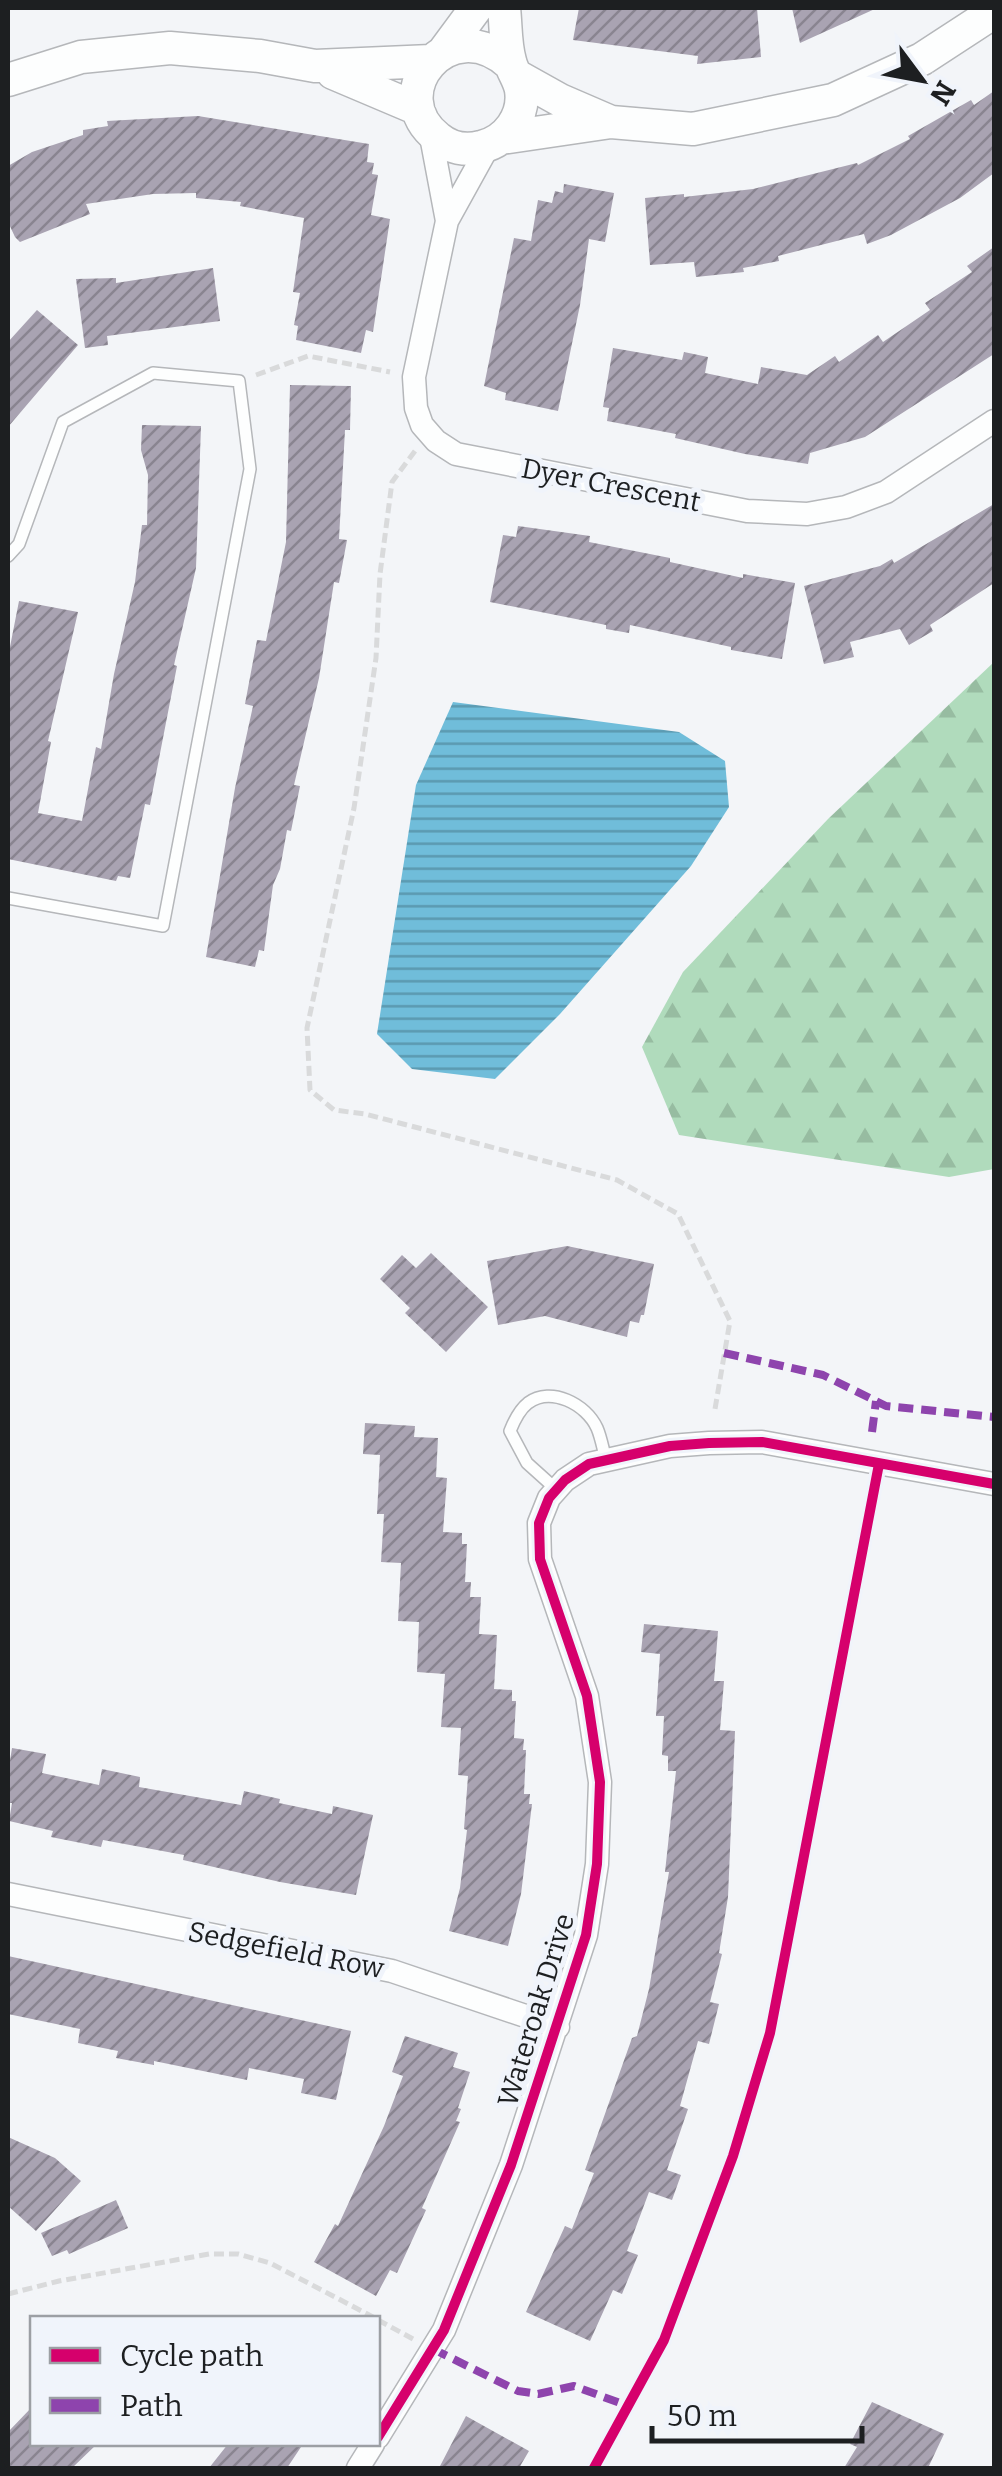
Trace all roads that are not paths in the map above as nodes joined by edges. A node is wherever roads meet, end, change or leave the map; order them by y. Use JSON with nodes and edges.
{"nodes":[{"id":1,"x":476,"y":8,"type":"edge"},
{"id":2,"x":504,"y":8,"type":"edge"},
{"id":3,"x":994,"y":12,"type":"edge"},
{"id":4,"x":438,"y":56,"type":"junction"},
{"id":5,"x":315,"y":66,"type":"junction"},
{"id":6,"x":514,"y":70,"type":"junction"},
{"id":7,"x":8,"y":80,"type":"edge"},
{"id":8,"x":424,"y":120,"type":"junction"},
{"id":9,"x":611,"y":122,"type":"junction"},
{"id":10,"x":495,"y":142,"type":"junction"},
{"id":11,"x":447,"y":222,"type":"junction"},
{"id":12,"x":994,"y":421,"type":"edge"},
{"id":13,"x":8,"y":556,"type":"edge"},
{"id":14,"x":8,"y":898,"type":"edge"},
{"id":15,"x":606,"y":1460,"type":"junction"},
{"id":16,"x":994,"y":1484,"type":"edge"},
{"id":17,"x":557,"y":1490,"type":"junction"},
{"id":18,"x":8,"y":1894,"type":"edge"},
{"id":19,"x":558,"y":2027,"type":"junction"},
{"id":20,"x":380,"y":2434,"type":"edge"},
{"id":21,"x":373,"y":2446,"type":"edge"},
{"id":22,"x":358,"y":2468,"type":"edge"}],
"edges":[{"from":1,"to":4,"type":"street"},
{"from":2,"to":6,"type":"street"},
{"from":3,"to":9,"type":"street"},
{"from":4,"to":5,"type":"street"},
{"from":4,"to":6,"type":"street"},
{"from":4,"to":8,"type":"street"},
{"from":5,"to":7,"type":"street"},
{"from":5,"to":8,"type":"street"},
{"from":6,"to":9,"type":"street"},
{"from":6,"to":10,"type":"street"},
{"from":8,"to":10,"type":"street"},
{"from":8,"to":11,"type":"street"},
{"from":9,"to":10,"type":"street"},
{"from":10,"to":11,"type":"street"},
{"from":11,"to":12,"type":"street","name":"Dyer Crescent"},
{"from":13,"to":14,"type":"lane"},
{"from":15,"to":16,"type":"street"},
{"from":15,"to":17,"type":"street"},
{"from":15,"to":17,"type":"lane"},
{"from":17,"to":19,"type":"street","name":"Wateroak Drive"},
{"from":18,"to":19,"type":"street","name":"Sedgefield Row"},
{"from":19,"to":20,"type":"street","name":"Wateroak Drive"},
{"from":21,"to":22,"type":"street"}]}
